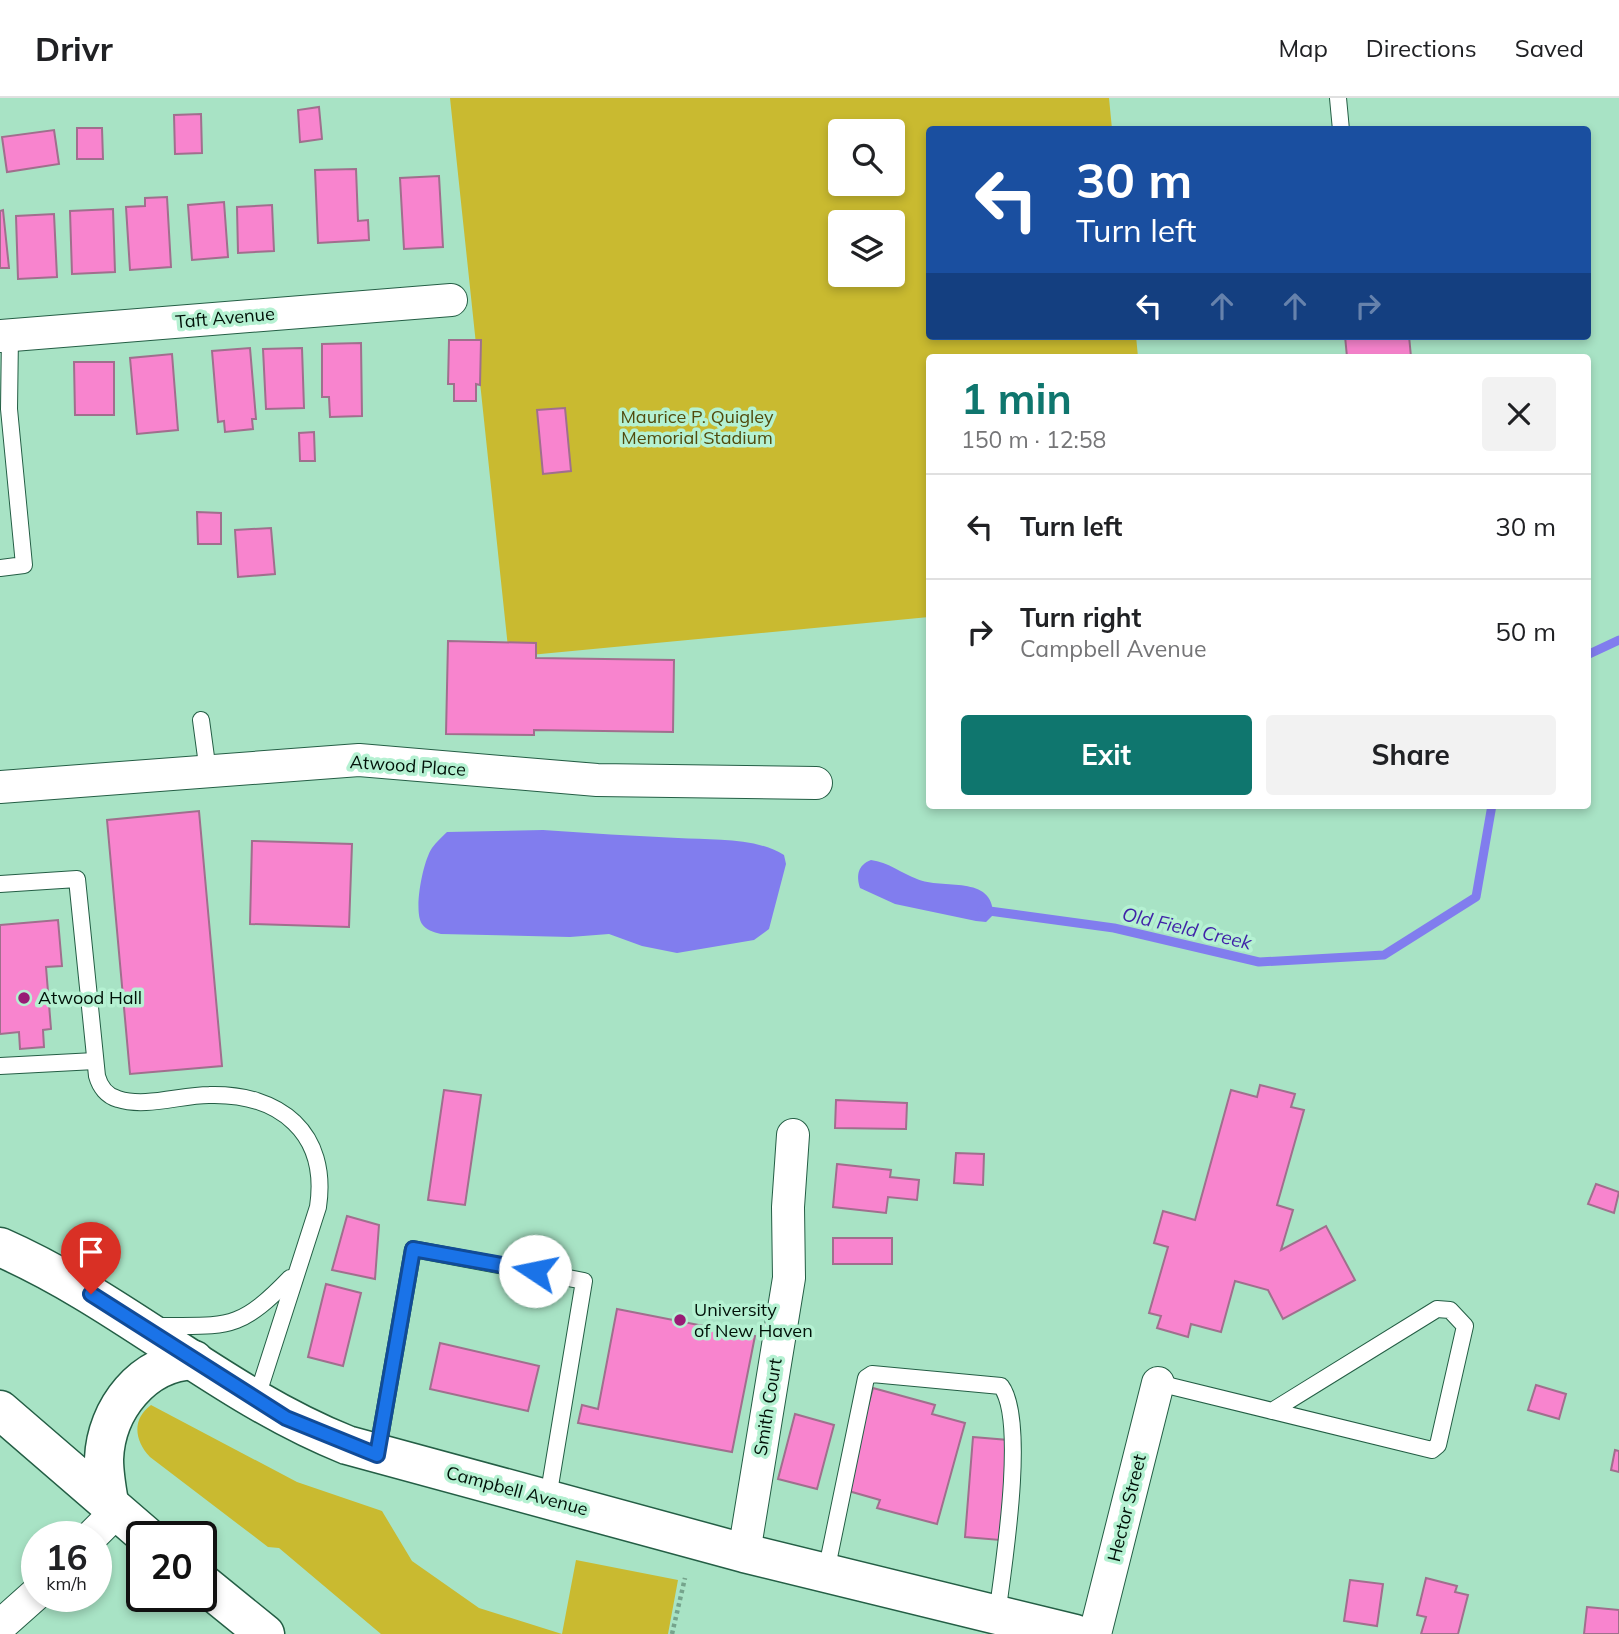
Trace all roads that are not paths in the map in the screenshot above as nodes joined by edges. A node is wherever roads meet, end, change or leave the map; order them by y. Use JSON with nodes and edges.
{"nodes":[{"id":1,"x":1338,"y":98,"type":"edge"},
{"id":2,"x":1341,"y":126,"type":"edge"},
{"id":3,"x":451,"y":300,"type":"dead end"},
{"id":4,"x":5,"y":336,"type":"edge"},
{"id":5,"x":4,"y":409,"type":"edge"},
{"id":6,"x":0,"y":568,"type":"edge"},
{"id":7,"x":201,"y":720,"type":"dead end"},
{"id":8,"x":208,"y":772,"type":"junction"},
{"id":9,"x":816,"y":783,"type":"dead end"},
{"id":10,"x":0,"y":787,"type":"edge"},
{"id":11,"x":0,"y":884,"type":"edge"},
{"id":12,"x":95,"y":1060,"type":"junction"},
{"id":13,"x":0,"y":1066,"type":"edge"},
{"id":14,"x":793,"y":1135,"type":"dead end"},
{"id":15,"x":0,"y":1247,"type":"edge"},
{"id":16,"x":294,"y":1274,"type":"junction"},
{"id":17,"x":145,"y":1326,"type":"junction"},
{"id":18,"x":194,"y":1360,"type":"junction"},
{"id":19,"x":1158,"y":1383,"type":"joint"},
{"id":20,"x":256,"y":1400,"type":"junction"},
{"id":21,"x":0,"y":1410,"type":"edge"},
{"id":22,"x":1272,"y":1411,"type":"junction"},
{"id":23,"x":377,"y":1455,"type":"junction"},
{"id":24,"x":548,"y":1498,"type":"junction"},
{"id":25,"x":106,"y":1519,"type":"edge"},
{"id":26,"x":126,"y":1528,"type":"edge"},
{"id":27,"x":744,"y":1552,"type":"junction"},
{"id":28,"x":826,"y":1572,"type":"junction"},
{"id":29,"x":217,"y":1595,"type":"edge"},
{"id":30,"x":21,"y":1607,"type":"edge"},
{"id":31,"x":997,"y":1615,"type":"junction"},
{"id":32,"x":0,"y":1626,"type":"edge"},
{"id":33,"x":265,"y":1634,"type":"edge"},
{"id":34,"x":1075,"y":1634,"type":"edge"},
{"id":35,"x":1095,"y":1634,"type":"edge"}],
"edges":[{"from":1,"to":2,"type":"lane"},
{"from":3,"to":4,"type":"street","name":"Taft Avenue"},
{"from":4,"to":5,"type":"lane"},
{"from":5,"to":6,"type":"lane"},
{"from":7,"to":8,"type":"lane"},
{"from":8,"to":9,"type":"street","name":"Atwood Place"},
{"from":8,"to":10,"type":"street","name":"Atwood Place"},
{"from":11,"to":12,"type":"lane"},
{"from":12,"to":13,"type":"lane"},
{"from":12,"to":16,"type":"lane"},
{"from":14,"to":27,"type":"street","name":"Smith Court"},
{"from":15,"to":17,"type":"main road","name":"Campbell Avenue"},
{"from":16,"to":17,"type":"lane"},
{"from":16,"to":20,"type":"lane"},
{"from":17,"to":18,"type":"main road","name":"Campbell Avenue"},
{"from":18,"to":20,"type":"main road","name":"Campbell Avenue"},
{"from":18,"to":25,"type":"main road"},
{"from":19,"to":22,"type":"lane"},
{"from":19,"to":35,"type":"street","name":"Hector Street"},
{"from":20,"to":23,"type":"main road","name":"Campbell Avenue"},
{"from":21,"to":25,"type":"main road"},
{"from":22,"to":22,"type":"lane"},
{"from":23,"to":24,"type":"main road","name":"Campbell Avenue"},
{"from":23,"to":24,"type":"lane"},
{"from":24,"to":27,"type":"main road","name":"Campbell Avenue"},
{"from":25,"to":26,"type":"main road"},
{"from":27,"to":28,"type":"main road","name":"Campbell Avenue"},
{"from":28,"to":31,"type":"main road","name":"Campbell Avenue"},
{"from":28,"to":31,"type":"lane"},
{"from":29,"to":33,"type":"main road"},
{"from":30,"to":32,"type":"street"},
{"from":31,"to":34,"type":"main road","name":"Campbell Avenue"}]}
